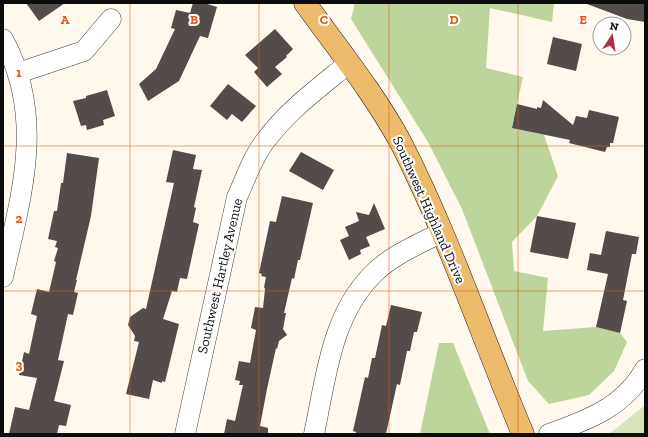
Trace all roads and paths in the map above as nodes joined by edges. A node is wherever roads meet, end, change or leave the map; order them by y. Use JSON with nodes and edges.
{"nodes":[{"id":1,"x":305,"y":3,"type":"edge"},
{"id":2,"x":112,"y":19,"type":"dead end"},
{"id":3,"x":3,"y":39,"type":"edge"},
{"id":4,"x":349,"y":63,"type":"junction"},
{"id":5,"x":18,"y":73,"type":"junction"},
{"id":6,"x":442,"y":232,"type":"junction"},
{"id":7,"x":3,"y":277,"type":"edge"},
{"id":8,"x":645,"y":369,"type":"edge"},
{"id":9,"x":185,"y":434,"type":"edge"},
{"id":10,"x":314,"y":434,"type":"edge"},
{"id":11,"x":523,"y":434,"type":"edge"},
{"id":12,"x":549,"y":434,"type":"edge"}],
"edges":[{"from":1,"to":4,"type":"main road","name":"Southwest Highland Drive"},
{"from":2,"to":5,"type":"street"},
{"from":3,"to":5,"type":"street"},
{"from":4,"to":6,"type":"main road","name":"Southwest Highland Drive"},
{"from":4,"to":9,"type":"street","name":"Southwest Hartley Avenue"},
{"from":5,"to":7,"type":"street"},
{"from":6,"to":10,"type":"street"},
{"from":6,"to":11,"type":"main road","name":"Southwest Highland Drive"},
{"from":8,"to":12,"type":"street"}]}
